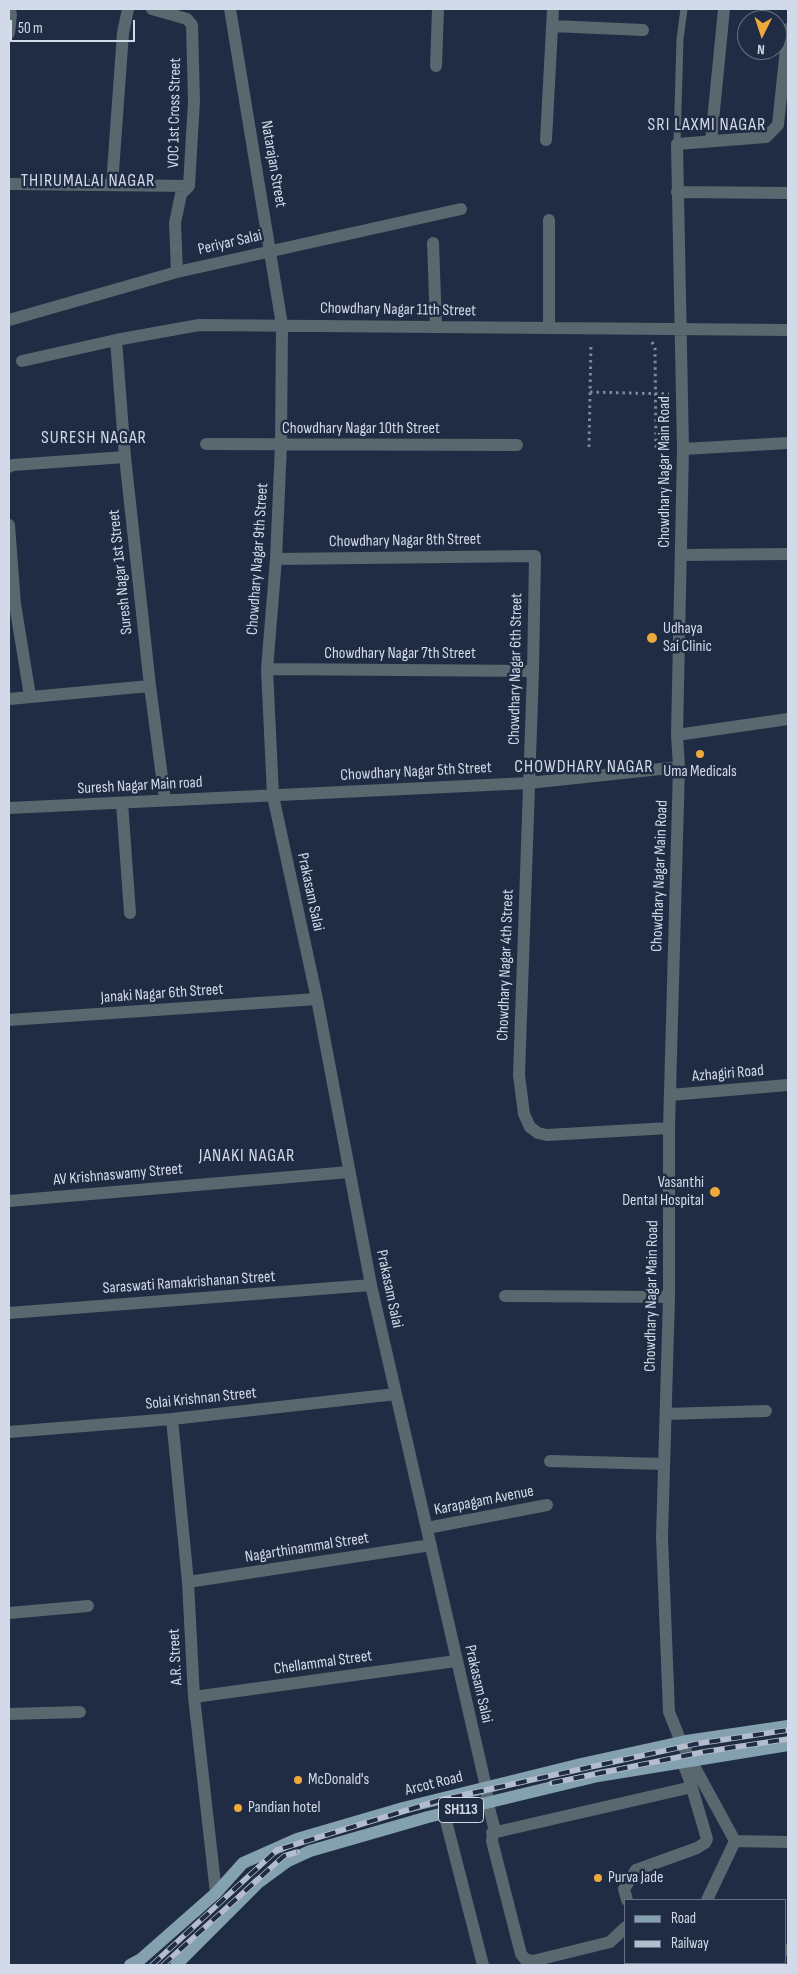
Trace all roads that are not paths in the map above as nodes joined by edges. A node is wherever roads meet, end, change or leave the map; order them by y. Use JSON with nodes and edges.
{"nodes":[{"id":1,"x":128,"y":9,"type":"edge"},
{"id":2,"x":152,"y":9,"type":"edge"},
{"id":3,"x":230,"y":9,"type":"edge"},
{"id":4,"x":438,"y":9,"type":"edge"},
{"id":5,"x":553,"y":9,"type":"edge"},
{"id":6,"x":684,"y":9,"type":"edge"},
{"id":7,"x":724,"y":9,"type":"edge"},
{"id":8,"x":11,"y":14,"type":"dead end"},
{"id":9,"x":552,"y":26,"type":"junction"},
{"id":10,"x":788,"y":29,"type":"edge"},
{"id":11,"x":643,"y":30,"type":"dead end"},
{"id":12,"x":9,"y":33,"type":"edge"},
{"id":13,"x":436,"y":66,"type":"dead end"},
{"id":14,"x":546,"y":140,"type":"dead end"},
{"id":15,"x":711,"y":141,"type":"junction"},
{"id":16,"x":677,"y":144,"type":"junction"},
{"id":17,"x":9,"y":184,"type":"edge"},
{"id":18,"x":112,"y":184,"type":"junction"},
{"id":19,"x":189,"y":186,"type":"junction"},
{"id":20,"x":677,"y":192,"type":"junction"},
{"id":21,"x":788,"y":193,"type":"edge"},
{"id":22,"x":461,"y":209,"type":"dead end"},
{"id":23,"x":549,"y":220,"type":"dead end"},
{"id":24,"x":433,"y":243,"type":"dead end"},
{"id":25,"x":271,"y":250,"type":"junction"},
{"id":26,"x":177,"y":272,"type":"junction"},
{"id":27,"x":9,"y":320,"type":"edge"},
{"id":28,"x":282,"y":325,"type":"junction"},
{"id":29,"x":436,"y":326,"type":"junction"},
{"id":30,"x":549,"y":328,"type":"junction"},
{"id":31,"x":681,"y":330,"type":"junction"},
{"id":32,"x":788,"y":330,"type":"edge"},
{"id":33,"x":116,"y":340,"type":"junction"},
{"id":34,"x":22,"y":361,"type":"dead end"},
{"id":35,"x":788,"y":443,"type":"edge"},
{"id":36,"x":206,"y":444,"type":"dead end"},
{"id":37,"x":281,"y":445,"type":"junction"},
{"id":38,"x":517,"y":445,"type":"dead end"},
{"id":39,"x":683,"y":449,"type":"junction"},
{"id":40,"x":125,"y":457,"type":"junction"},
{"id":41,"x":9,"y":467,"type":"edge"},
{"id":42,"x":9,"y":525,"type":"edge"},
{"id":43,"x":788,"y":554,"type":"edge"},
{"id":44,"x":681,"y":555,"type":"junction"},
{"id":45,"x":534,"y":556,"type":"joint"},
{"id":46,"x":276,"y":559,"type":"junction"},
{"id":47,"x":266,"y":669,"type":"junction"},
{"id":48,"x":533,"y":670,"type":"junction"},
{"id":49,"x":150,"y":686,"type":"junction"},
{"id":50,"x":30,"y":696,"type":"junction"},
{"id":51,"x":9,"y":699,"type":"edge"},
{"id":52,"x":788,"y":719,"type":"edge"},
{"id":53,"x":677,"y":735,"type":"junction"},
{"id":54,"x":679,"y":767,"type":"junction"},
{"id":55,"x":529,"y":783,"type":"junction"},
{"id":56,"x":273,"y":796,"type":"junction"},
{"id":57,"x":165,"y":800,"type":"junction"},
{"id":58,"x":122,"y":803,"type":"junction"},
{"id":59,"x":9,"y":808,"type":"edge"},
{"id":60,"x":130,"y":913,"type":"dead end"},
{"id":61,"x":317,"y":999,"type":"junction"},
{"id":62,"x":9,"y":1020,"type":"edge"},
{"id":63,"x":788,"y":1085,"type":"edge"},
{"id":64,"x":670,"y":1095,"type":"junction"},
{"id":65,"x":669,"y":1128,"type":"junction"},
{"id":66,"x":349,"y":1172,"type":"junction"},
{"id":67,"x":9,"y":1201,"type":"edge"},
{"id":68,"x":371,"y":1284,"type":"junction"},
{"id":69,"x":505,"y":1296,"type":"dead end"},
{"id":70,"x":669,"y":1297,"type":"junction"},
{"id":71,"x":9,"y":1313,"type":"edge"},
{"id":72,"x":396,"y":1394,"type":"junction"},
{"id":73,"x":766,"y":1412,"type":"dead end"},
{"id":74,"x":666,"y":1414,"type":"junction"},
{"id":75,"x":172,"y":1418,"type":"junction"},
{"id":76,"x":9,"y":1432,"type":"edge"},
{"id":77,"x":550,"y":1461,"type":"dead end"},
{"id":78,"x":664,"y":1464,"type":"junction"},
{"id":79,"x":547,"y":1505,"type":"dead end"},
{"id":80,"x":426,"y":1528,"type":"junction"},
{"id":81,"x":431,"y":1545,"type":"junction"},
{"id":82,"x":188,"y":1582,"type":"junction"},
{"id":83,"x":88,"y":1606,"type":"dead end"},
{"id":84,"x":9,"y":1613,"type":"edge"},
{"id":85,"x":456,"y":1661,"type":"junction"},
{"id":86,"x":194,"y":1697,"type":"junction"},
{"id":87,"x":80,"y":1712,"type":"dead end"},
{"id":88,"x":9,"y":1714,"type":"edge"},
{"id":89,"x":788,"y":1726,"type":"edge"},
{"id":90,"x":681,"y":1742,"type":"junction"},
{"id":91,"x":788,"y":1745,"type":"edge"},
{"id":92,"x":688,"y":1762,"type":"junction"},
{"id":93,"x":486,"y":1787,"type":"junction"},
{"id":94,"x":692,"y":1787,"type":"junction"},
{"id":95,"x":488,"y":1804,"type":"junction"},
{"id":96,"x":444,"y":1814,"type":"junction"},
{"id":97,"x":492,"y":1833,"type":"junction"},
{"id":98,"x":316,"y":1834,"type":"junction"},
{"id":99,"x":735,"y":1841,"type":"junction"},
{"id":100,"x":788,"y":1842,"type":"edge"},
{"id":101,"x":319,"y":1849,"type":"junction"},
{"id":102,"x":216,"y":1893,"type":"junction"},
{"id":103,"x":627,"y":1899,"type":"edge"},
{"id":104,"x":707,"y":1899,"type":"edge"},
{"id":105,"x":624,"y":1929,"type":"edge"},
{"id":106,"x":130,"y":1965,"type":"edge"},
{"id":107,"x":176,"y":1965,"type":"edge"},
{"id":108,"x":482,"y":1965,"type":"edge"}],
"edges":[{"from":1,"to":18,"type":"street"},
{"from":2,"to":19,"type":"street","name":"VOC 1st Cross Street"},
{"from":3,"to":25,"type":"street","name":"Natarajan Street"},
{"from":4,"to":13,"type":"street"},
{"from":5,"to":9,"type":"street"},
{"from":6,"to":16,"type":"lane","name":"Chowdhary Nagar Main Road"},
{"from":7,"to":15,"type":"street"},
{"from":8,"to":12,"type":"street"},
{"from":9,"to":11,"type":"street"},
{"from":9,"to":14,"type":"street"},
{"from":10,"to":15,"type":"street"},
{"from":15,"to":16,"type":"street"},
{"from":16,"to":20,"type":"street","name":"Chowdhary Nagar Main Road"},
{"from":17,"to":18,"type":"street"},
{"from":18,"to":19,"type":"street"},
{"from":19,"to":26,"type":"street","name":"VOC 1st Cross Street"},
{"from":20,"to":21,"type":"street"},
{"from":20,"to":31,"type":"street","name":"Chowdhary Nagar Main Road"},
{"from":22,"to":25,"type":"street","name":"Periyar Salai"},
{"from":23,"to":30,"type":"street"},
{"from":24,"to":29,"type":"street"},
{"from":25,"to":26,"type":"street","name":"Periyar Salai"},
{"from":25,"to":28,"type":"street","name":"Natarajan Street"},
{"from":26,"to":27,"type":"street","name":"Periyar Salai"},
{"from":28,"to":29,"type":"street","name":"Chowdhary Nagar 11th Street"},
{"from":28,"to":33,"type":"street","name":"Chowdhary Nagar 11th Street"},
{"from":28,"to":37,"type":"street","name":"Chowdhary Nagar 9th Street"},
{"from":29,"to":30,"type":"street","name":"Chowdhary Nagar 11th Street"},
{"from":30,"to":31,"type":"street","name":"Chowdhary Nagar 11th Street"},
{"from":31,"to":32,"type":"street","name":"Chowdhary Nagar 11th Street"},
{"from":31,"to":39,"type":"street","name":"Chowdhary Nagar Main Road"},
{"from":33,"to":34,"type":"street","name":"Chowdhary Nagar 11th Street"},
{"from":33,"to":40,"type":"street","name":"Suresh Nagar 1st Street"},
{"from":35,"to":39,"type":"street"},
{"from":36,"to":37,"type":"street","name":"Chowdhary Nagar 10th Street"},
{"from":37,"to":38,"type":"street","name":"Chowdhary Nagar 10th Street"},
{"from":37,"to":46,"type":"street","name":"Chowdhary Nagar 9th Street"},
{"from":39,"to":44,"type":"street","name":"Chowdhary Nagar Main Road"},
{"from":40,"to":41,"type":"street"},
{"from":40,"to":49,"type":"street","name":"Suresh Nagar 1st Street"},
{"from":42,"to":50,"type":"street"},
{"from":43,"to":44,"type":"street"},
{"from":44,"to":53,"type":"street","name":"Chowdhary Nagar Main Road"},
{"from":45,"to":46,"type":"street","name":"Chowdhary Nagar 8th Street"},
{"from":45,"to":48,"type":"street","name":"Chowdhary Nagar 6th Street"},
{"from":46,"to":47,"type":"street","name":"Chowdhary Nagar 9th Street"},
{"from":47,"to":48,"type":"street","name":"Chowdhary Nagar 7th Street"},
{"from":47,"to":56,"type":"street","name":"Chowdhary Nagar 9th Street"},
{"from":48,"to":55,"type":"street","name":"Chowdhary Nagar 6th Street"},
{"from":49,"to":50,"type":"street"},
{"from":49,"to":57,"type":"street","name":"Suresh Nagar 1st Street"},
{"from":50,"to":51,"type":"street"},
{"from":52,"to":53,"type":"street"},
{"from":53,"to":54,"type":"street","name":"Chowdhary Nagar Main Road"},
{"from":54,"to":55,"type":"street","name":"Chowdhary Nagar 5th Street"},
{"from":54,"to":64,"type":"street","name":"Chowdhary Nagar Main Road"},
{"from":55,"to":56,"type":"street","name":"Chowdhary Nagar 5th Street"},
{"from":55,"to":65,"type":"street","name":"Chowdhary Nagar 4th Street"},
{"from":56,"to":57,"type":"street","name":"Suresh Nagar Main road"},
{"from":56,"to":61,"type":"street","name":"Prakasam Salai"},
{"from":57,"to":58,"type":"street","name":"Suresh Nagar Main road"},
{"from":58,"to":59,"type":"street","name":"Suresh Nagar Main road"},
{"from":58,"to":60,"type":"street"},
{"from":61,"to":62,"type":"street","name":"Janaki Nagar 6th Street"},
{"from":61,"to":66,"type":"street","name":"Prakasam Salai"},
{"from":63,"to":64,"type":"street","name":"Azhagiri Road"},
{"from":64,"to":65,"type":"street","name":"Chowdhary Nagar Main Road"},
{"from":65,"to":70,"type":"street","name":"Chowdhary Nagar Main Road"},
{"from":66,"to":67,"type":"street","name":"AV Krishnaswamy Street"},
{"from":66,"to":68,"type":"street","name":"Prakasam Salai"},
{"from":68,"to":71,"type":"street","name":"Saraswati Ramakrishanan Street"},
{"from":68,"to":72,"type":"street","name":"Prakasam Salai"},
{"from":69,"to":70,"type":"street"},
{"from":70,"to":74,"type":"street","name":"Chowdhary Nagar Main Road"},
{"from":72,"to":75,"type":"street","name":"Solai Krishnan Street"},
{"from":72,"to":80,"type":"street","name":"Prakasam Salai"},
{"from":73,"to":74,"type":"street"},
{"from":74,"to":78,"type":"street","name":"Chowdhary Nagar Main Road"},
{"from":75,"to":76,"type":"street","name":"Solai Krishnan Street"},
{"from":75,"to":82,"type":"street","name":"A.R. Street"},
{"from":77,"to":78,"type":"street"},
{"from":78,"to":90,"type":"street","name":"Chowdhary Nagar Main Road"},
{"from":79,"to":80,"type":"street","name":"Karapagam Avenue"},
{"from":80,"to":81,"type":"street","name":"Prakasam Salai"},
{"from":81,"to":82,"type":"street","name":"Nagarthinammal Street"},
{"from":81,"to":85,"type":"street","name":"Prakasam Salai"},
{"from":82,"to":86,"type":"street","name":"A.R. Street"},
{"from":83,"to":84,"type":"street"},
{"from":85,"to":86,"type":"street","name":"Chellammal Street"},
{"from":85,"to":93,"type":"street","name":"Prakasam Salai"},
{"from":86,"to":102,"type":"street","name":"A.R. Street"},
{"from":87,"to":88,"type":"street"},
{"from":89,"to":90,"type":"main road","name":"Arcot Road","number":"SH113"},
{"from":90,"to":92,"type":"street","name":"Chowdhary Nagar Main Road"},
{"from":90,"to":93,"type":"main road","name":"Arcot Road","number":"SH113"},
{"from":91,"to":92,"type":"main road","name":"Arcot Road","number":"SH113"},
{"from":92,"to":94,"type":"street"},
{"from":92,"to":95,"type":"main road","name":"Arcot Road","number":"SH113"},
{"from":92,"to":99,"type":"street"},
{"from":93,"to":95,"type":"street","name":"Prakasam Salai"},
{"from":93,"to":98,"type":"main road","name":"Arcot Road","number":"SH113"},
{"from":94,"to":97,"type":"street"},
{"from":94,"to":103,"type":"street"},
{"from":95,"to":96,"type":"main road","name":"Arcot Road","number":"SH113"},
{"from":95,"to":97,"type":"street","name":"Prakasam Salai"},
{"from":96,"to":101,"type":"main road","name":"Arcot Road","number":"SH113"},
{"from":96,"to":108,"type":"street"},
{"from":97,"to":105,"type":"street","name":"Prakasam Salai"},
{"from":98,"to":101,"type":"main road"},
{"from":98,"to":102,"type":"main road","name":"Arcot Road","number":"SH113"},
{"from":99,"to":100,"type":"street"},
{"from":99,"to":104,"type":"street"},
{"from":101,"to":107,"type":"main road","name":"Arcot Road","number":"SH113"},
{"from":102,"to":106,"type":"main road","name":"Arcot Road","number":"SH113"}]}
